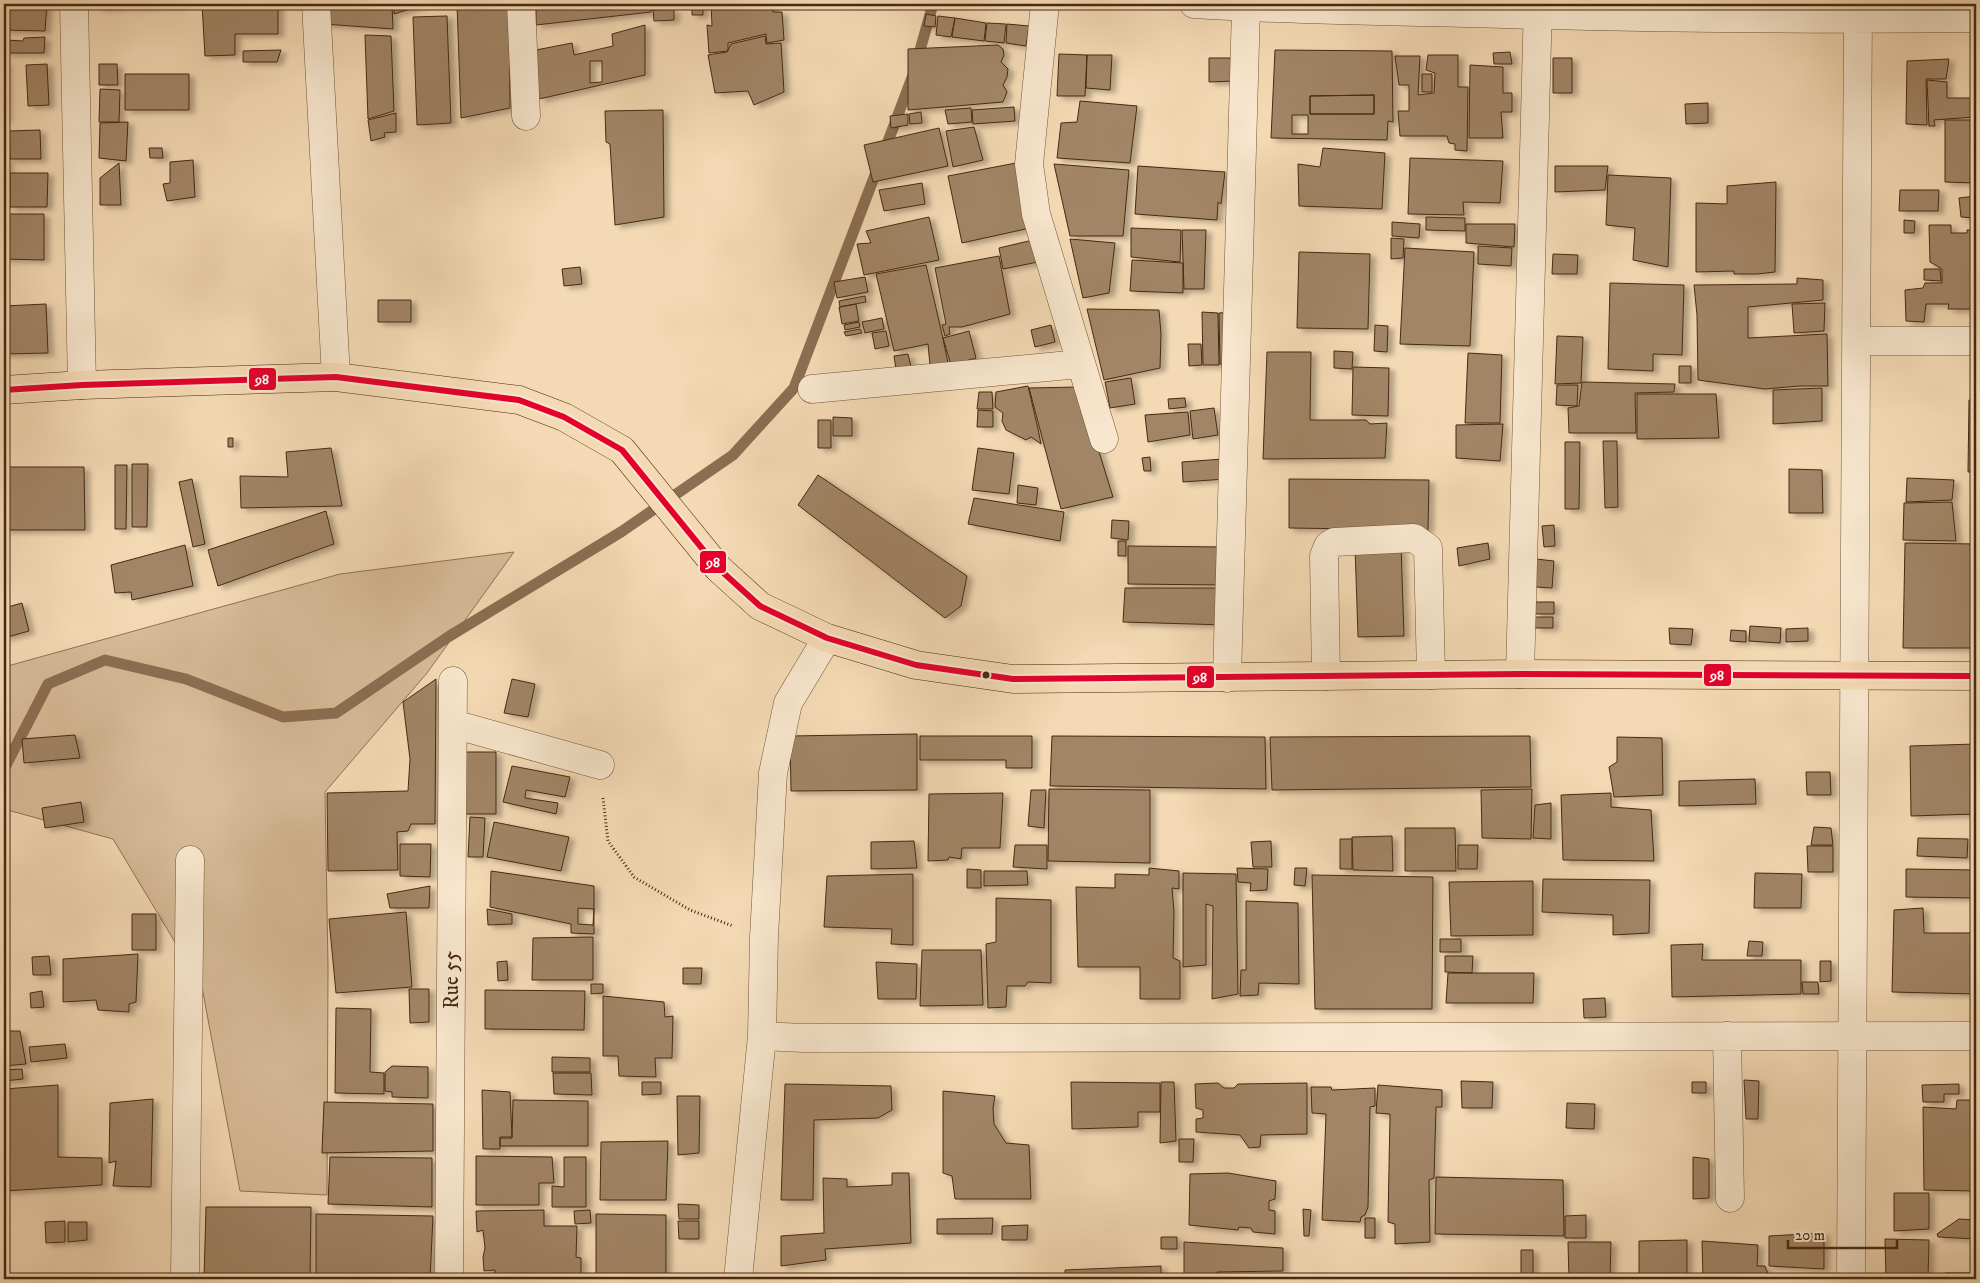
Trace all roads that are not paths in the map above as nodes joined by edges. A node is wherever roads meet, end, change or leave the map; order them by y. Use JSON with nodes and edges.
{"nodes":[{"id":1,"x":74,"y":4,"type":"edge"},
{"id":2,"x":316,"y":4,"type":"edge"},
{"id":3,"x":521,"y":4,"type":"edge"},
{"id":4,"x":1046,"y":4,"type":"edge"},
{"id":5,"x":1194,"y":4,"type":"edge"},
{"id":6,"x":1246,"y":8,"type":"junction"},
{"id":7,"x":1538,"y":10,"type":"edge"},
{"id":8,"x":1858,"y":12,"type":"edge"},
{"id":9,"x":1976,"y":18,"type":"edge"},
{"id":10,"x":526,"y":116,"type":"dead end"},
{"id":11,"x":1856,"y":341,"type":"junction"},
{"id":12,"x":1976,"y":341,"type":"edge"},
{"id":13,"x":1080,"y":364,"type":"junction"},
{"id":14,"x":336,"y":377,"type":"junction"},
{"id":15,"x":82,"y":385,"type":"junction"},
{"id":16,"x":812,"y":389,"type":"dead end"},
{"id":17,"x":4,"y":390,"type":"edge"},
{"id":18,"x":1104,"y":439,"type":"dead end"},
{"id":19,"x":827,"y":638,"type":"junction"},
{"id":20,"x":1520,"y":674,"type":"junction"},
{"id":21,"x":1431,"y":675,"type":"junction"},
{"id":22,"x":1326,"y":676,"type":"junction"},
{"id":23,"x":1976,"y":676,"type":"edge"},
{"id":24,"x":1854,"y":677,"type":"junction"},
{"id":25,"x":1227,"y":678,"type":"junction"},
{"id":26,"x":453,"y":681,"type":"dead end"},
{"id":27,"x":453,"y":724,"type":"junction"},
{"id":28,"x":600,"y":764,"type":"road end"},
{"id":29,"x":190,"y":860,"type":"dead end"},
{"id":30,"x":762,"y":1036,"type":"junction"},
{"id":31,"x":1727,"y":1036,"type":"junction"},
{"id":32,"x":1852,"y":1036,"type":"junction"},
{"id":33,"x":1976,"y":1036,"type":"edge"},
{"id":34,"x":1730,"y":1198,"type":"dead end"},
{"id":35,"x":185,"y":1279,"type":"edge"},
{"id":36,"x":449,"y":1279,"type":"edge"},
{"id":37,"x":738,"y":1279,"type":"edge"},
{"id":38,"x":1851,"y":1279,"type":"edge"}],
"edges":[{"from":1,"to":15,"type":"street"},
{"from":2,"to":14,"type":"street"},
{"from":3,"to":10,"type":"street"},
{"from":4,"to":13,"type":"street"},
{"from":5,"to":6,"type":"street"},
{"from":6,"to":7,"type":"street"},
{"from":6,"to":25,"type":"street"},
{"from":7,"to":8,"type":"street"},
{"from":7,"to":20,"type":"street"},
{"from":8,"to":9,"type":"street"},
{"from":8,"to":11,"type":"street"},
{"from":11,"to":12,"type":"street"},
{"from":11,"to":24,"type":"street"},
{"from":13,"to":16,"type":"street"},
{"from":13,"to":18,"type":"street"},
{"from":14,"to":15,"type":"main road"},
{"from":14,"to":19,"type":"main road"},
{"from":15,"to":17,"type":"main road"},
{"from":19,"to":25,"type":"main road"},
{"from":19,"to":30,"type":"street"},
{"from":20,"to":21,"type":"main road"},
{"from":20,"to":24,"type":"main road"},
{"from":21,"to":22,"type":"main road"},
{"from":21,"to":22,"type":"street"},
{"from":22,"to":25,"type":"main road"},
{"from":23,"to":24,"type":"main road"},
{"from":24,"to":32,"type":"street"},
{"from":26,"to":27,"type":"street","name":"Rue 55"},
{"from":27,"to":28,"type":"street"},
{"from":27,"to":36,"type":"street","name":"Rue 55"},
{"from":29,"to":35,"type":"street"},
{"from":30,"to":31,"type":"street"},
{"from":30,"to":37,"type":"street"},
{"from":31,"to":32,"type":"street"},
{"from":31,"to":34,"type":"street"},
{"from":32,"to":33,"type":"street"},
{"from":32,"to":38,"type":"street"}]}
